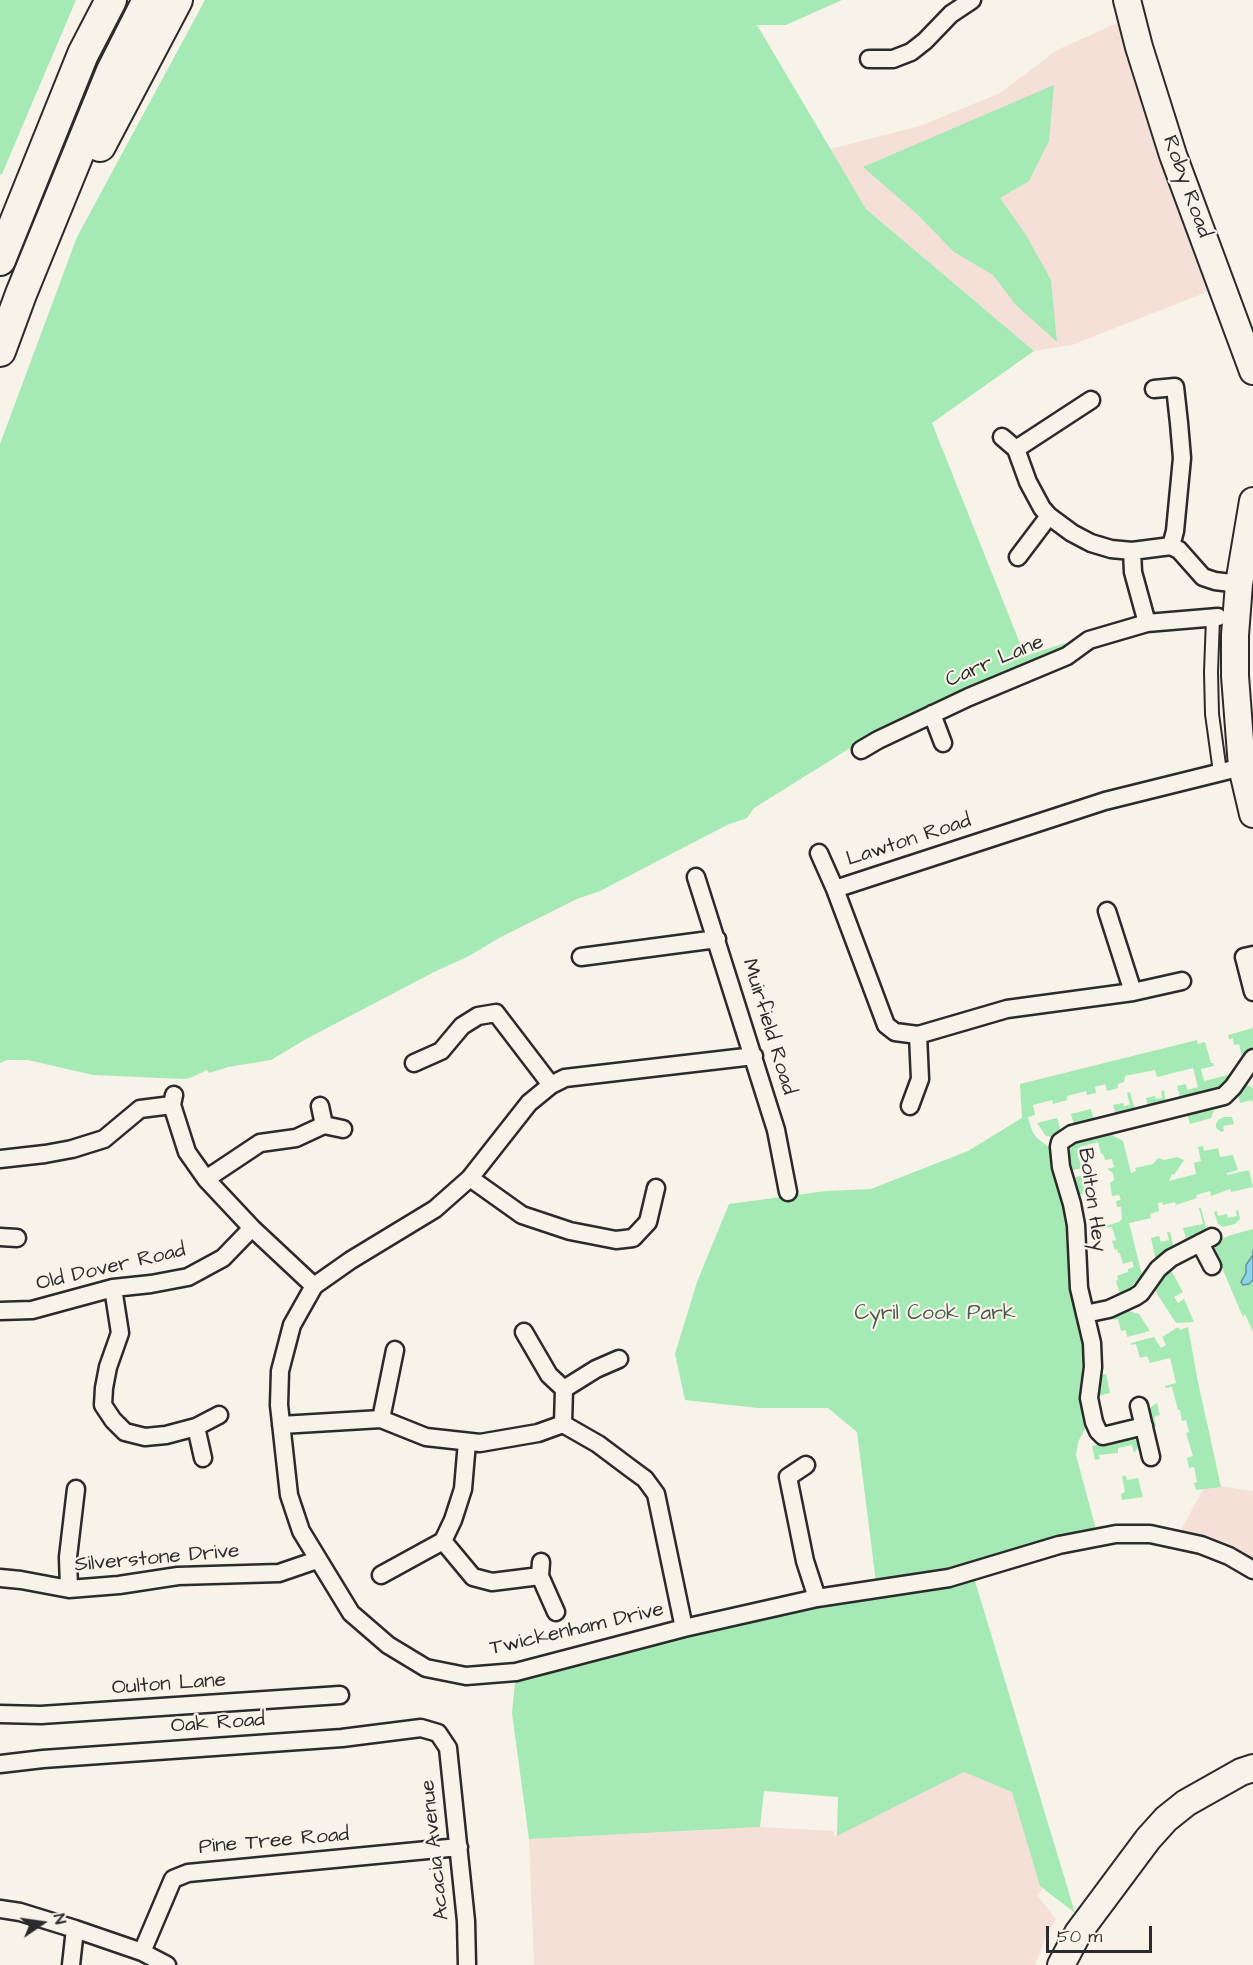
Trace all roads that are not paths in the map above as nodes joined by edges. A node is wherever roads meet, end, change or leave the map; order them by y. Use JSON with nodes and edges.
{"nodes":[{"id":1,"x":92,"y":0,"type":"edge"},
{"id":2,"x":111,"y":0,"type":"edge"},
{"id":3,"x":148,"y":0,"type":"edge"},
{"id":4,"x":177,"y":0,"type":"edge"},
{"id":5,"x":972,"y":0,"type":"edge"},
{"id":6,"x":1127,"y":0,"type":"edge"},
{"id":7,"x":869,"y":58,"type":"dead end"},
{"id":8,"x":0,"y":252,"type":"edge"},
{"id":9,"x":0,"y":260,"type":"edge"},
{"id":10,"x":21,"y":294,"type":"junction"},
{"id":11,"x":0,"y":351,"type":"edge"},
{"id":12,"x":1253,"y":371,"type":"edge"},
{"id":13,"x":1154,"y":389,"type":"dead end"},
{"id":14,"x":1091,"y":400,"type":"dead end"},
{"id":15,"x":1002,"y":437,"type":"dead end"},
{"id":16,"x":1016,"y":449,"type":"junction"},
{"id":17,"x":1253,"y":501,"type":"edge"},
{"id":18,"x":1049,"y":516,"type":"junction"},
{"id":19,"x":1250,"y":541,"type":"edge"},
{"id":20,"x":1171,"y":546,"type":"junction"},
{"id":21,"x":1132,"y":551,"type":"junction"},
{"id":22,"x":1018,"y":557,"type":"dead end"},
{"id":23,"x":1239,"y":584,"type":"junction"},
{"id":24,"x":1215,"y":618,"type":"joint"},
{"id":25,"x":1147,"y":623,"type":"junction"},
{"id":26,"x":932,"y":714,"type":"junction"},
{"id":27,"x":943,"y":743,"type":"dead end"},
{"id":28,"x":861,"y":750,"type":"dead end"},
{"id":29,"x":1231,"y":769,"type":"junction"},
{"id":30,"x":1253,"y":814,"type":"edge"},
{"id":31,"x":819,"y":853,"type":"dead end"},
{"id":32,"x":696,"y":877,"type":"dead end"},
{"id":33,"x":835,"y":889,"type":"junction"},
{"id":34,"x":1107,"y":911,"type":"dead end"},
{"id":35,"x":717,"y":939,"type":"junction"},
{"id":36,"x":1253,"y":955,"type":"edge"},
{"id":37,"x":581,"y":957,"type":"dead end"},
{"id":38,"x":1182,"y":981,"type":"dead end"},
{"id":39,"x":1133,"y":992,"type":"junction"},
{"id":40,"x":1253,"y":992,"type":"edge"},
{"id":41,"x":918,"y":1035,"type":"junction"},
{"id":42,"x":754,"y":1056,"type":"junction"},
{"id":43,"x":1253,"y":1058,"type":"edge"},
{"id":44,"x":414,"y":1063,"type":"dead end"},
{"id":45,"x":551,"y":1085,"type":"junction"},
{"id":46,"x":320,"y":1106,"type":"dead end"},
{"id":47,"x":910,"y":1106,"type":"dead end"},
{"id":48,"x":324,"y":1125,"type":"junction"},
{"id":49,"x":343,"y":1129,"type":"dead end"},
{"id":50,"x":0,"y":1159,"type":"edge"},
{"id":51,"x":470,"y":1178,"type":"junction"},
{"id":52,"x":206,"y":1179,"type":"junction"},
{"id":53,"x":656,"y":1188,"type":"dead end"},
{"id":54,"x":788,"y":1192,"type":"dead end"},
{"id":55,"x":252,"y":1228,"type":"junction"},
{"id":56,"x":0,"y":1237,"type":"edge"},
{"id":57,"x":17,"y":1238,"type":"dead end"},
{"id":58,"x":1212,"y":1266,"type":"dead end"},
{"id":59,"x":314,"y":1286,"type":"junction"},
{"id":60,"x":113,"y":1288,"type":"junction"},
{"id":61,"x":0,"y":1311,"type":"edge"},
{"id":62,"x":1085,"y":1314,"type":"junction"},
{"id":63,"x":524,"y":1332,"type":"dead end"},
{"id":64,"x":395,"y":1350,"type":"dead end"},
{"id":65,"x":619,"y":1359,"type":"dead end"},
{"id":66,"x":564,"y":1389,"type":"junction"},
{"id":67,"x":1139,"y":1406,"type":"dead end"},
{"id":68,"x":219,"y":1414,"type":"dead end"},
{"id":69,"x":381,"y":1419,"type":"junction"},
{"id":70,"x":563,"y":1424,"type":"junction"},
{"id":71,"x":281,"y":1425,"type":"junction"},
{"id":72,"x":1144,"y":1426,"type":"junction"},
{"id":73,"x":196,"y":1427,"type":"junction"},
{"id":74,"x":467,"y":1442,"type":"junction"},
{"id":75,"x":1151,"y":1457,"type":"dead end"},
{"id":76,"x":203,"y":1458,"type":"dead end"},
{"id":77,"x":806,"y":1465,"type":"dead end"},
{"id":78,"x":76,"y":1489,"type":"dead end"},
{"id":79,"x":444,"y":1541,"type":"junction"},
{"id":80,"x":317,"y":1560,"type":"junction"},
{"id":81,"x":1253,"y":1570,"type":"edge"},
{"id":82,"x":381,"y":1575,"type":"dead end"},
{"id":83,"x":0,"y":1578,"type":"edge"},
{"id":84,"x":69,"y":1589,"type":"junction"},
{"id":85,"x":817,"y":1598,"type":"junction"},
{"id":86,"x":556,"y":1612,"type":"dead end"},
{"id":87,"x":684,"y":1628,"type":"junction"},
{"id":88,"x":340,"y":1695,"type":"dead end"},
{"id":89,"x":0,"y":1714,"type":"edge"},
{"id":90,"x":438,"y":1733,"type":"joint"},
{"id":91,"x":0,"y":1764,"type":"edge"},
{"id":92,"x":1249,"y":1767,"type":"edge"},
{"id":93,"x":459,"y":1847,"type":"junction"},
{"id":94,"x":0,"y":1908,"type":"edge"},
{"id":95,"x":75,"y":1929,"type":"junction"},
{"id":96,"x":142,"y":1952,"type":"junction"},
{"id":97,"x":71,"y":1965,"type":"edge"},
{"id":98,"x":166,"y":1965,"type":"edge"},
{"id":99,"x":467,"y":1965,"type":"edge"},
{"id":100,"x":1061,"y":1965,"type":"edge"}],
"edges":[{"from":1,"to":8,"type":"highway"},
{"from":2,"to":9,"type":"highway"},
{"from":3,"to":10,"type":"highway"},
{"from":4,"to":10,"type":"highway"},
{"from":5,"to":7,"type":"street"},
{"from":6,"to":12,"type":"main road","name":"Roby Road"},
{"from":10,"to":11,"type":"highway"},
{"from":13,"to":20,"type":"street"},
{"from":14,"to":16,"type":"street"},
{"from":15,"to":16,"type":"street"},
{"from":16,"to":18,"type":"street"},
{"from":17,"to":19,"type":"main road"},
{"from":18,"to":21,"type":"street"},
{"from":18,"to":22,"type":"street"},
{"from":19,"to":23,"type":"main road"},
{"from":20,"to":21,"type":"street"},
{"from":20,"to":23,"type":"street"},
{"from":21,"to":25,"type":"street"},
{"from":23,"to":29,"type":"main road"},
{"from":24,"to":25,"type":"street","name":"Carr Lane"},
{"from":24,"to":29,"type":"street"},
{"from":25,"to":26,"type":"street","name":"Carr Lane"},
{"from":26,"to":27,"type":"street"},
{"from":26,"to":28,"type":"street","name":"Carr Lane"},
{"from":29,"to":30,"type":"main road"},
{"from":29,"to":33,"type":"street","name":"Lawton Road"},
{"from":31,"to":33,"type":"street"},
{"from":32,"to":35,"type":"street","name":"Muirfield Road"},
{"from":33,"to":41,"type":"street","name":"Lawton Road"},
{"from":34,"to":39,"type":"street"},
{"from":35,"to":37,"type":"street"},
{"from":35,"to":42,"type":"street","name":"Muirfield Road"},
{"from":36,"to":40,"type":"street"},
{"from":38,"to":39,"type":"street"},
{"from":39,"to":41,"type":"street"},
{"from":41,"to":47,"type":"street"},
{"from":42,"to":45,"type":"street","name":"Twickenham Drive"},
{"from":42,"to":54,"type":"street","name":"Muirfield Road"},
{"from":43,"to":62,"type":"street","name":"Bolton Hey"},
{"from":44,"to":45,"type":"street"},
{"from":45,"to":51,"type":"street","name":"Twickenham Drive"},
{"from":46,"to":48,"type":"street"},
{"from":48,"to":49,"type":"street"},
{"from":48,"to":52,"type":"street"},
{"from":50,"to":52,"type":"street"},
{"from":51,"to":53,"type":"street"},
{"from":51,"to":59,"type":"street","name":"Twickenham Drive"},
{"from":52,"to":55,"type":"street"},
{"from":55,"to":59,"type":"street"},
{"from":55,"to":60,"type":"street","name":"Old Dover Road"},
{"from":56,"to":57,"type":"street"},
{"from":58,"to":62,"type":"street"},
{"from":59,"to":71,"type":"street","name":"Twickenham Drive"},
{"from":60,"to":61,"type":"street","name":"Old Dover Road"},
{"from":60,"to":73,"type":"street"},
{"from":62,"to":72,"type":"street","name":"Bolton Hey"},
{"from":63,"to":66,"type":"street"},
{"from":64,"to":69,"type":"street"},
{"from":65,"to":66,"type":"street"},
{"from":66,"to":70,"type":"street"},
{"from":67,"to":72,"type":"street"},
{"from":68,"to":73,"type":"street"},
{"from":69,"to":71,"type":"street"},
{"from":69,"to":74,"type":"street"},
{"from":70,"to":74,"type":"street"},
{"from":70,"to":87,"type":"street"},
{"from":71,"to":80,"type":"street","name":"Twickenham Drive"},
{"from":72,"to":75,"type":"street"},
{"from":73,"to":76,"type":"street"},
{"from":74,"to":79,"type":"street"},
{"from":77,"to":85,"type":"street"},
{"from":78,"to":84,"type":"street"},
{"from":79,"to":82,"type":"street"},
{"from":79,"to":86,"type":"street"},
{"from":80,"to":84,"type":"street","name":"Silverstone Drive"},
{"from":80,"to":87,"type":"street","name":"Twickenham Drive"},
{"from":81,"to":85,"type":"street","name":"Twickenham Drive"},
{"from":83,"to":84,"type":"street","name":"Silverstone Drive"},
{"from":85,"to":87,"type":"street","name":"Twickenham Drive"},
{"from":88,"to":89,"type":"street","name":"Oulton Lane"},
{"from":90,"to":91,"type":"street","name":"Oak Road"},
{"from":90,"to":93,"type":"street","name":"Acacia Avenue"},
{"from":92,"to":100,"type":"main road"},
{"from":93,"to":96,"type":"street","name":"Pine Tree Road"},
{"from":93,"to":99,"type":"street","name":"Acacia Avenue"},
{"from":94,"to":95,"type":"street"},
{"from":95,"to":96,"type":"street"},
{"from":95,"to":97,"type":"street"},
{"from":96,"to":98,"type":"street"}]}
